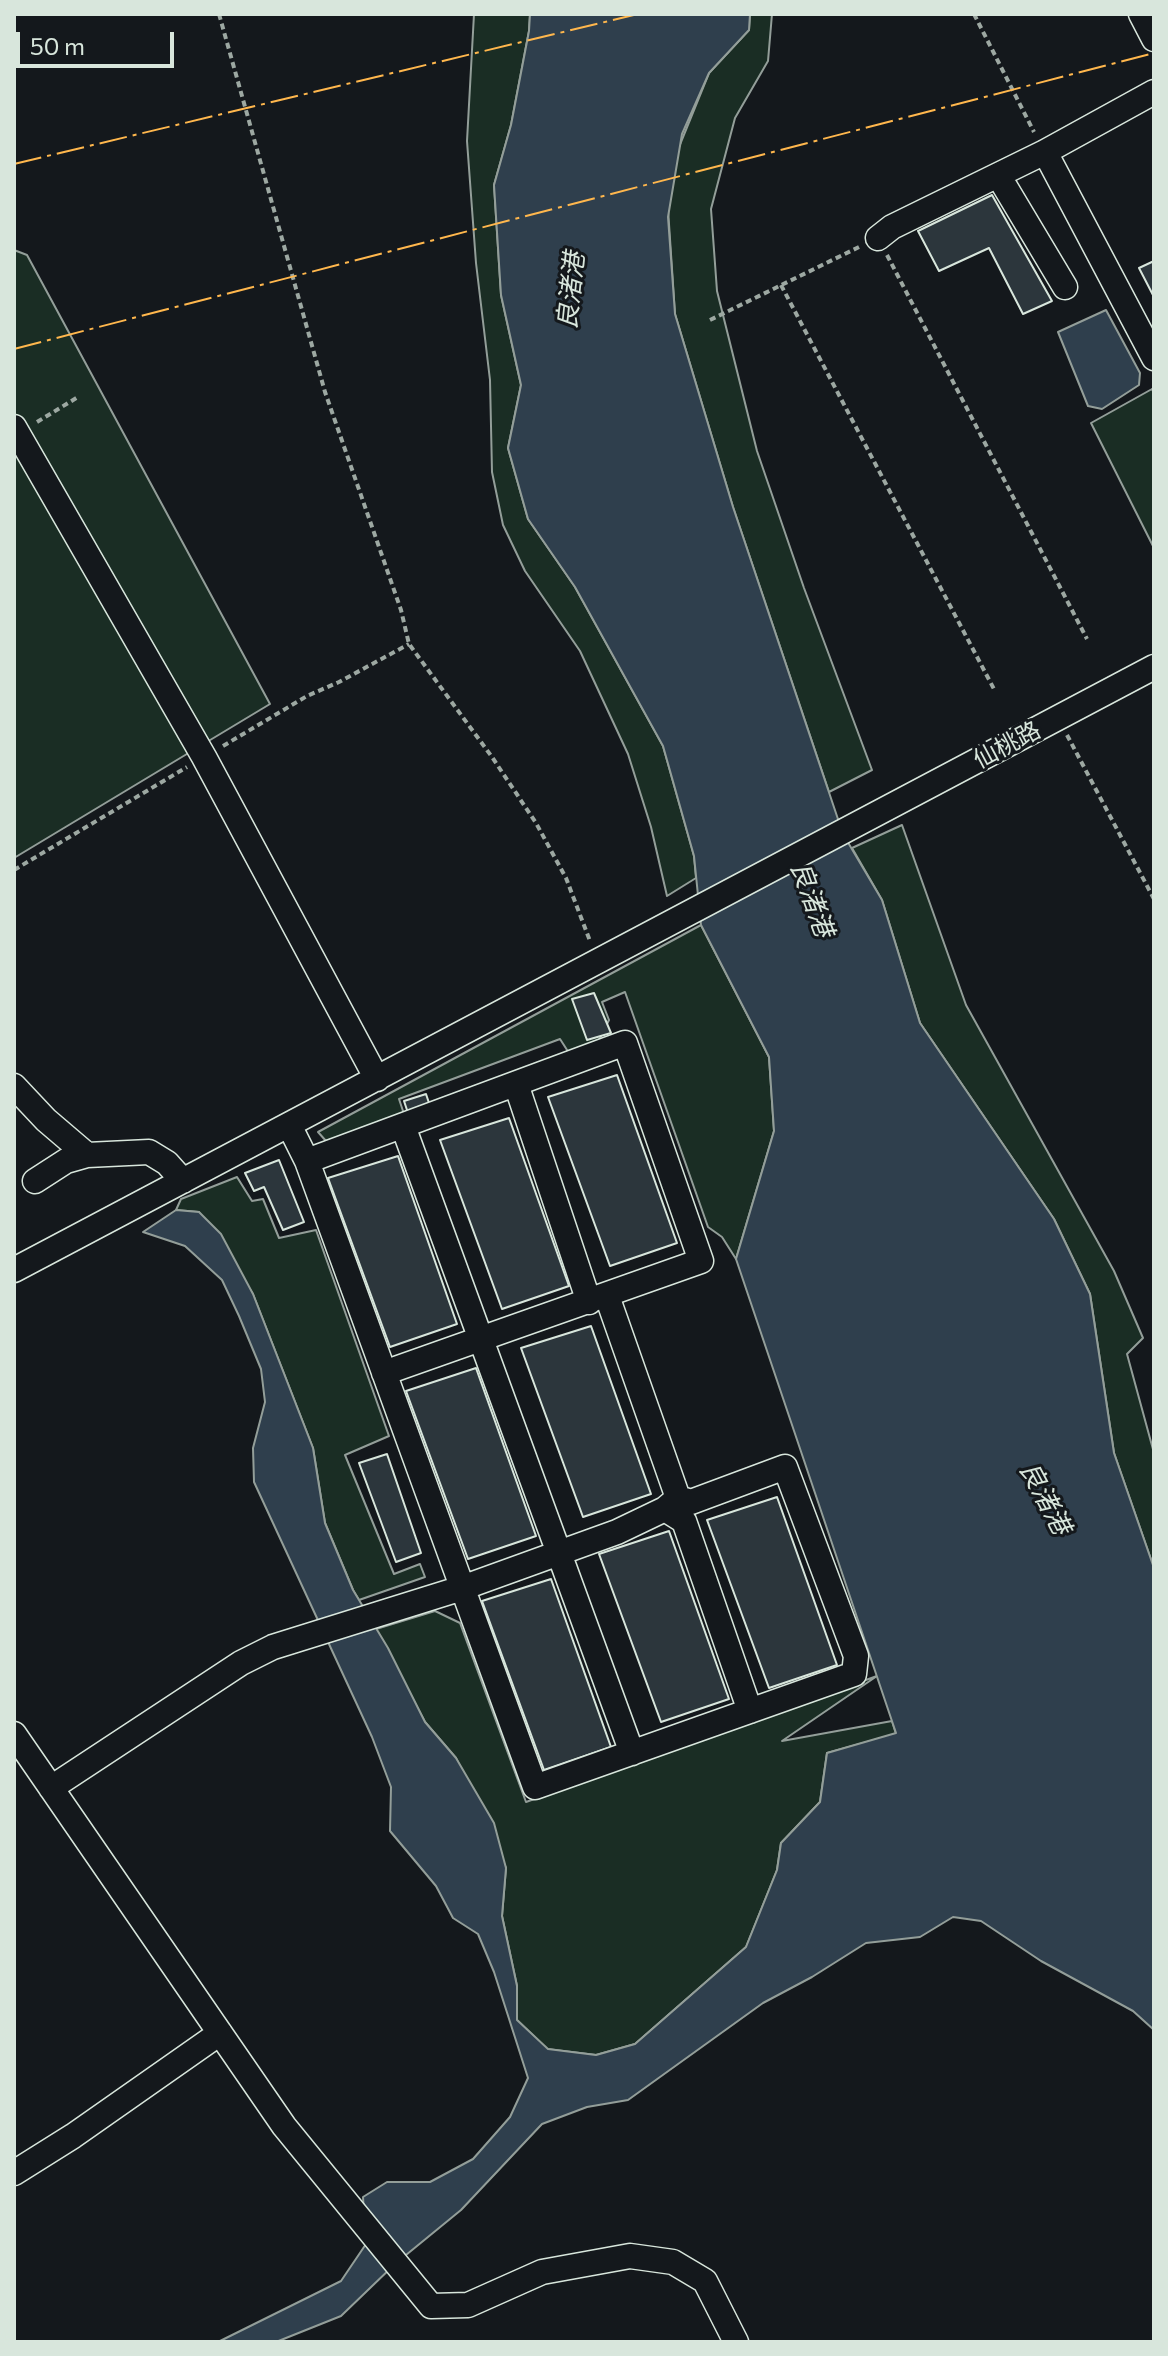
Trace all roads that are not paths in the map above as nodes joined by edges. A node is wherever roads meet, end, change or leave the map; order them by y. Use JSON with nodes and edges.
{"nodes":[{"id":1,"x":1141,"y":14,"type":"edge"},
{"id":2,"x":1154,"y":39,"type":"edge"},
{"id":3,"x":1154,"y":92,"type":"edge"},
{"id":4,"x":1045,"y":152,"type":"junction"},
{"id":5,"x":998,"y":175,"type":"junction"},
{"id":6,"x":878,"y":238,"type":"road end"},
{"id":7,"x":1065,"y":287,"type":"dead end"},
{"id":8,"x":1154,"y":358,"type":"edge"},
{"id":9,"x":16,"y":430,"type":"edge"},
{"id":10,"x":1154,"y":667,"type":"edge"},
{"id":11,"x":377,"y":1079,"type":"junction"},
{"id":12,"x":516,"y":1084,"type":"junction"},
{"id":13,"x":14,"y":1086,"type":"edge"},
{"id":14,"x":289,"y":1125,"type":"junction"},
{"id":15,"x":403,"y":1126,"type":"junction"},
{"id":16,"x":87,"y":1155,"type":"junction"},
{"id":17,"x":307,"y":1161,"type":"junction"},
{"id":18,"x":35,"y":1181,"type":"dead end"},
{"id":19,"x":183,"y":1181,"type":"junction"},
{"id":20,"x":14,"y":1270,"type":"edge"},
{"id":21,"x":598,"y":1299,"type":"junction"},
{"id":22,"x":482,"y":1339,"type":"junction"},
{"id":23,"x":384,"y":1373,"type":"junction"},
{"id":24,"x":672,"y":1504,"type":"junction"},
{"id":25,"x":560,"y":1552,"type":"junction"},
{"id":26,"x":462,"y":1588,"type":"junction"},
{"id":27,"x":750,"y":1711,"type":"junction"},
{"id":28,"x":14,"y":1734,"type":"edge"},
{"id":29,"x":632,"y":1753,"type":"junction"},
{"id":30,"x":51,"y":1788,"type":"junction"},
{"id":31,"x":220,"y":2033,"type":"junction"},
{"id":32,"x":14,"y":2173,"type":"edge"},
{"id":33,"x":736,"y":2342,"type":"edge"}],
"edges":[{"from":1,"to":2,"type":"street"},
{"from":3,"to":4,"type":"street"},
{"from":4,"to":5,"type":"street"},
{"from":4,"to":8,"type":"street"},
{"from":5,"to":6,"type":"street"},
{"from":5,"to":7,"type":"street"},
{"from":9,"to":11,"type":"street"},
{"from":10,"to":11,"type":"street","name":"仙桃路"},
{"from":11,"to":14,"type":"street","name":"仙桃路"},
{"from":12,"to":15,"type":"street"},
{"from":12,"to":21,"type":"street"},
{"from":12,"to":21,"type":"street"},
{"from":13,"to":16,"type":"street"},
{"from":14,"to":17,"type":"street"},
{"from":14,"to":19,"type":"street","name":"仙桃路"},
{"from":15,"to":17,"type":"street"},
{"from":15,"to":22,"type":"street"},
{"from":16,"to":18,"type":"street"},
{"from":16,"to":19,"type":"street"},
{"from":17,"to":23,"type":"street"},
{"from":19,"to":20,"type":"street","name":"仙桃路"},
{"from":21,"to":22,"type":"street"},
{"from":21,"to":24,"type":"street"},
{"from":22,"to":23,"type":"street"},
{"from":22,"to":25,"type":"street"},
{"from":23,"to":26,"type":"street"},
{"from":24,"to":25,"type":"street"},
{"from":24,"to":27,"type":"street"},
{"from":24,"to":27,"type":"street"},
{"from":25,"to":26,"type":"street"},
{"from":25,"to":29,"type":"street"},
{"from":26,"to":29,"type":"street"},
{"from":26,"to":30,"type":"street"},
{"from":27,"to":29,"type":"street"},
{"from":28,"to":30,"type":"street"},
{"from":30,"to":31,"type":"street"},
{"from":31,"to":32,"type":"street"},
{"from":31,"to":33,"type":"street"}]}
